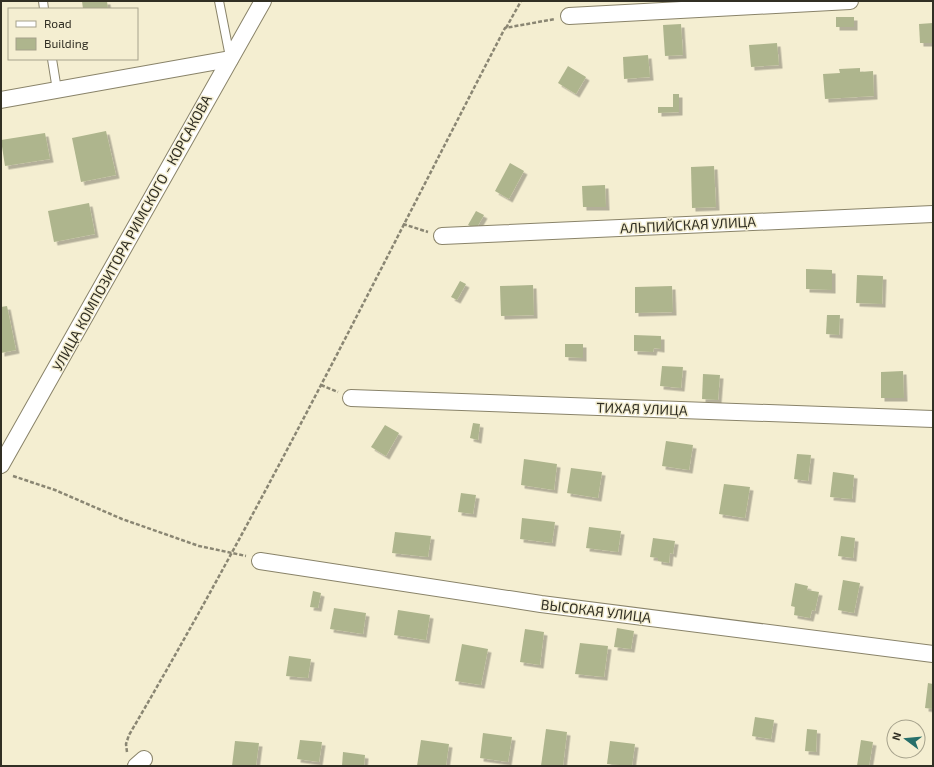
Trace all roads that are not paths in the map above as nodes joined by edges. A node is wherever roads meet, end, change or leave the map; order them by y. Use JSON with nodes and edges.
{"nodes":[{"id":1,"x":219,"y":1,"type":"edge"},
{"id":2,"x":263,"y":1,"type":"edge"},
{"id":3,"x":850,"y":1,"type":"edge"},
{"id":4,"x":569,"y":16,"type":"road end"},
{"id":5,"x":52,"y":60,"type":"edge"},
{"id":6,"x":230,"y":60,"type":"junction"},
{"id":7,"x":57,"y":90,"type":"junction"},
{"id":8,"x":1,"y":100,"type":"edge"},
{"id":9,"x":933,"y":214,"type":"edge"},
{"id":10,"x":442,"y":236,"type":"road end"},
{"id":11,"x":351,"y":398,"type":"dead end"},
{"id":12,"x":933,"y":420,"type":"edge"},
{"id":13,"x":4,"y":469,"type":"edge"},
{"id":14,"x":260,"y":560,"type":"road end"},
{"id":15,"x":933,"y":654,"type":"edge"}],
"edges":[{"from":1,"to":6,"type":"lane"},
{"from":2,"to":6,"type":"street","name":"УЛИЦА КОМПОЗИТОРА РИМСКОГО - КОРСАКОВА"},
{"from":3,"to":4,"type":"street"},
{"from":5,"to":7,"type":"lane"},
{"from":6,"to":7,"type":"street"},
{"from":6,"to":13,"type":"street","name":"УЛИЦА КОМПОЗИТОРА РИМСКОГО - КОРСАКОВА"},
{"from":7,"to":8,"type":"street"},
{"from":9,"to":10,"type":"street","name":"АЛЬПИЙСКАЯ УЛИЦА"},
{"from":11,"to":12,"type":"street","name":"ТИХАЯ УЛИЦА"},
{"from":14,"to":15,"type":"street","name":"ВЫСОКАЯ УЛИЦА"}]}
